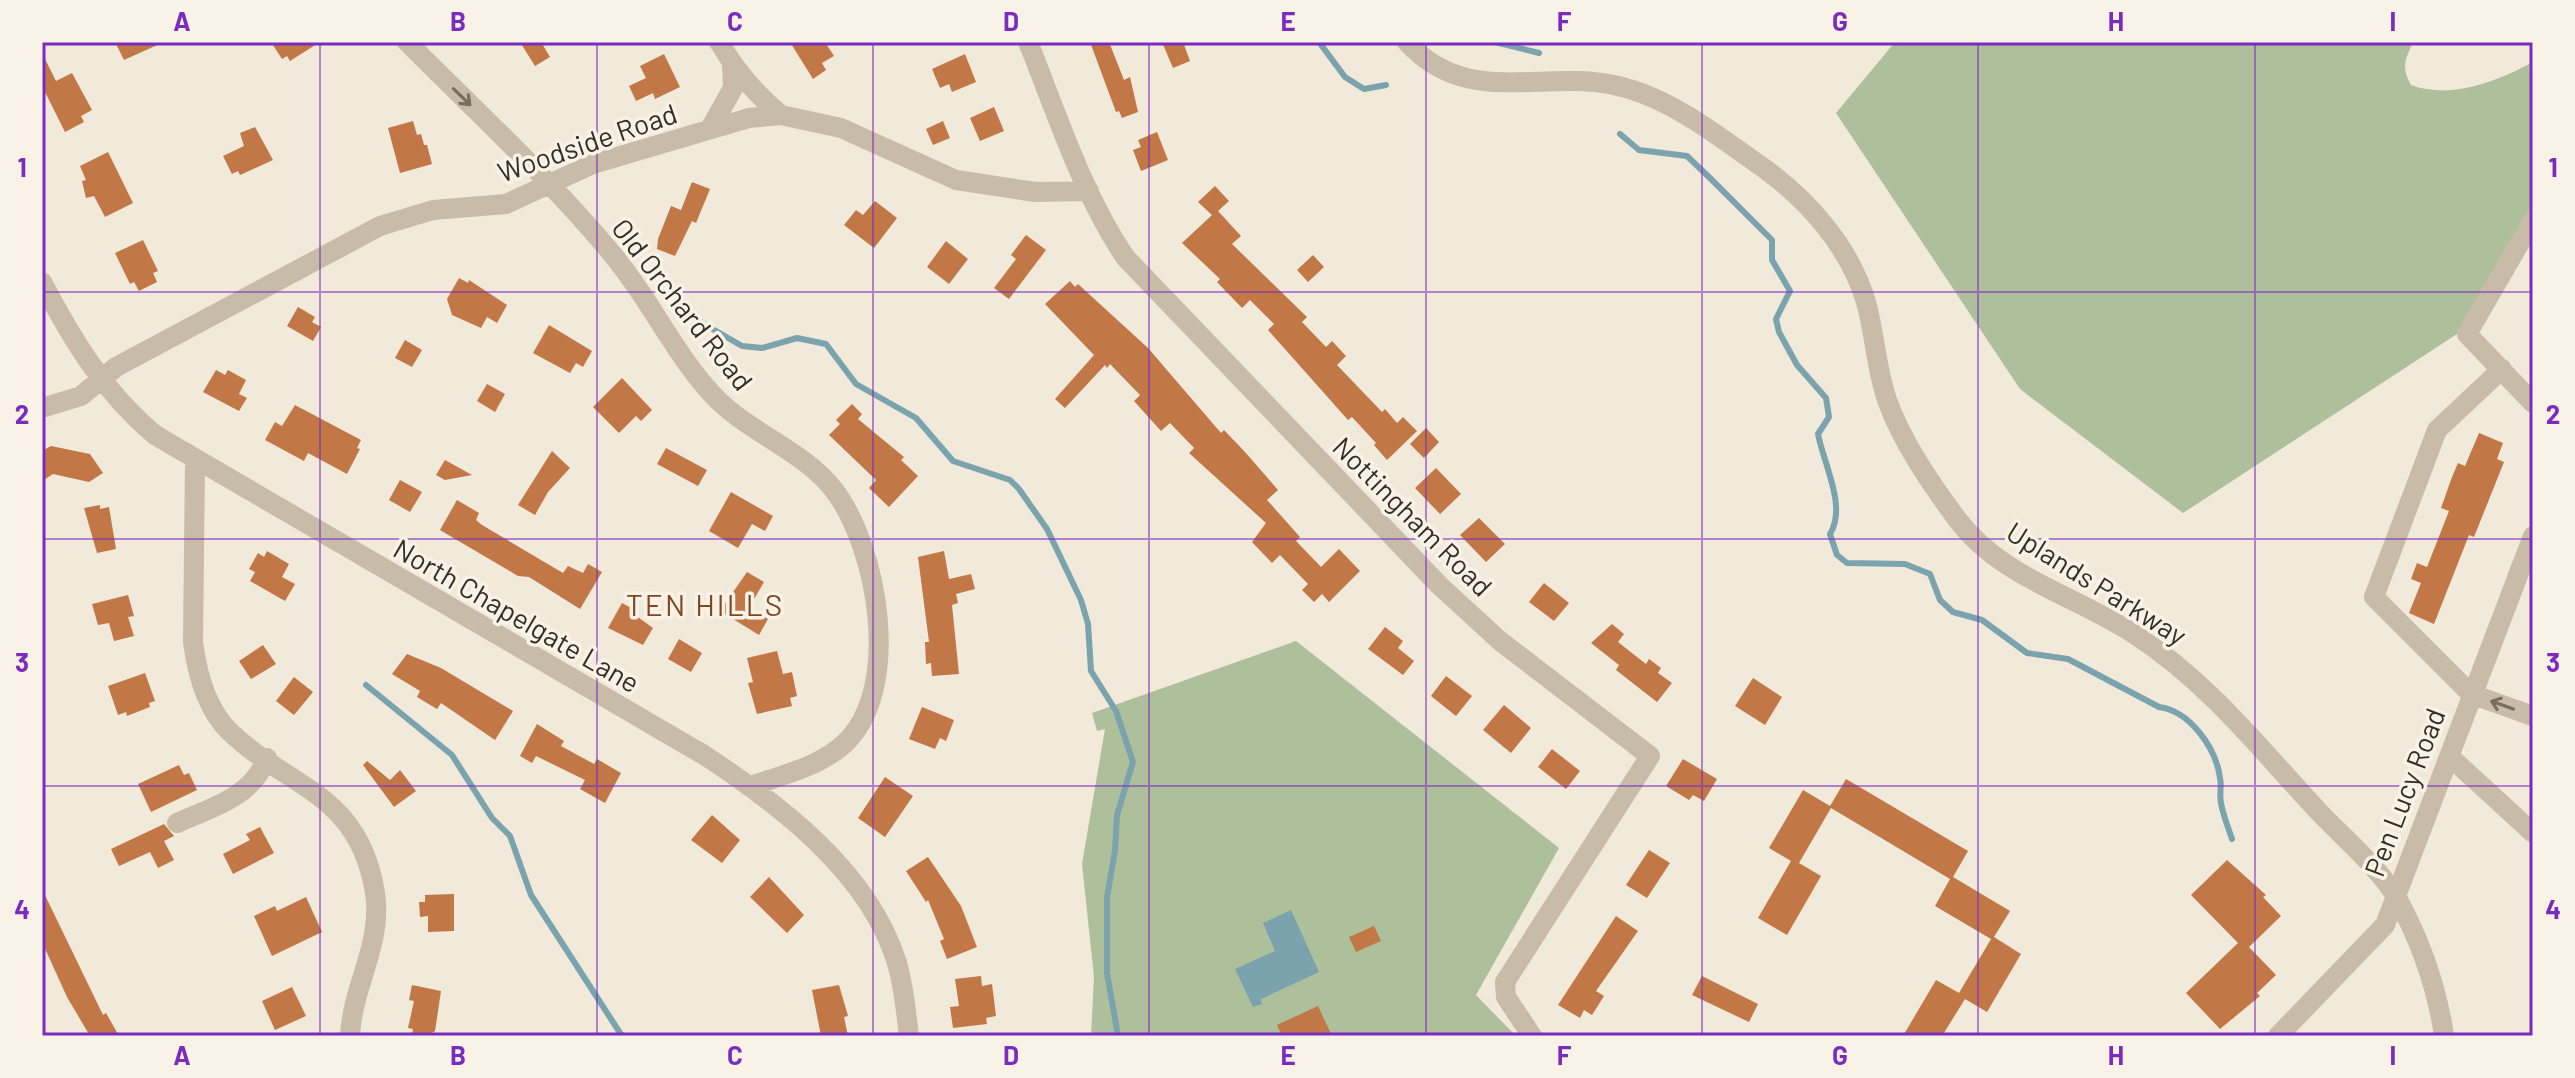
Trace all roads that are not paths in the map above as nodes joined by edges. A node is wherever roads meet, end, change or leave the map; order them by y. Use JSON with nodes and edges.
{"nodes":[{"id":1,"x":407,"y":42,"type":"edge"},
{"id":2,"x":719,"y":42,"type":"edge"},
{"id":3,"x":1028,"y":42,"type":"edge"},
{"id":4,"x":1407,"y":42,"type":"edge"},
{"id":5,"x":732,"y":65,"type":"junction"},
{"id":6,"x":781,"y":115,"type":"junction"},
{"id":7,"x":710,"y":129,"type":"junction"},
{"id":8,"x":548,"y":184,"type":"junction"},
{"id":9,"x":1089,"y":191,"type":"junction"},
{"id":10,"x":2533,"y":220,"type":"edge"},
{"id":11,"x":42,"y":282,"type":"edge"},
{"id":12,"x":2502,"y":369,"type":"junction"},
{"id":13,"x":99,"y":380,"type":"junction"},
{"id":14,"x":2533,"y":403,"type":"edge"},
{"id":15,"x":42,"y":408,"type":"edge"},
{"id":16,"x":195,"y":461,"type":"junction"},
{"id":17,"x":2533,"y":536,"type":"edge"},
{"id":18,"x":2471,"y":694,"type":"junction"},
{"id":19,"x":2533,"y":716,"type":"edge"},
{"id":20,"x":2449,"y":756,"type":"junction"},
{"id":21,"x":267,"y":758,"type":"junction"},
{"id":22,"x":751,"y":786,"type":"junction"},
{"id":23,"x":177,"y":823,"type":"dead end"},
{"id":24,"x":2533,"y":833,"type":"edge"},
{"id":25,"x":2394,"y":894,"type":"junction"},
{"id":26,"x":350,"y":1036,"type":"edge"},
{"id":27,"x":909,"y":1036,"type":"edge"},
{"id":28,"x":1532,"y":1036,"type":"edge"},
{"id":29,"x":2278,"y":1036,"type":"edge"},
{"id":30,"x":2444,"y":1036,"type":"edge"}],
"edges":[{"from":1,"to":8,"type":"street","name":"Old Orchard Road","one_way":true},
{"from":2,"to":5,"type":"street"},
{"from":3,"to":9,"type":"street","name":"Nottingham Road"},
{"from":4,"to":25,"type":"street","name":"Uplands Parkway"},
{"from":5,"to":6,"type":"street"},
{"from":5,"to":7,"type":"street"},
{"from":6,"to":7,"type":"street","name":"Woodside Road"},
{"from":6,"to":9,"type":"street","name":"Woodside Road"},
{"from":7,"to":8,"type":"street","name":"Woodside Road"},
{"from":8,"to":13,"type":"street","name":"Woodside Road"},
{"from":8,"to":22,"type":"street","name":"Old Orchard Road"},
{"from":9,"to":28,"type":"street","name":"Nottingham Road"},
{"from":10,"to":12,"type":"street"},
{"from":11,"to":13,"type":"street","name":"North Chapelgate Lane"},
{"from":12,"to":14,"type":"street"},
{"from":12,"to":18,"type":"street"},
{"from":13,"to":15,"type":"street","name":"Woodside Road"},
{"from":13,"to":16,"type":"street","name":"North Chapelgate Lane"},
{"from":16,"to":21,"type":"street"},
{"from":16,"to":22,"type":"street","name":"North Chapelgate Lane"},
{"from":17,"to":18,"type":"street","name":"Pen Lucy Road"},
{"from":19,"to":18,"type":"street","one_way":true},
{"from":18,"to":20,"type":"street","name":"Pen Lucy Road"},
{"from":20,"to":24,"type":"street"},
{"from":20,"to":25,"type":"street","name":"Pen Lucy Road"},
{"from":21,"to":23,"type":"street"},
{"from":21,"to":26,"type":"street"},
{"from":22,"to":27,"type":"street","name":"North Chapelgate Lane"},
{"from":25,"to":29,"type":"street","name":"Pen Lucy Road"},
{"from":25,"to":30,"type":"street","name":"Uplands Parkway"}]}
